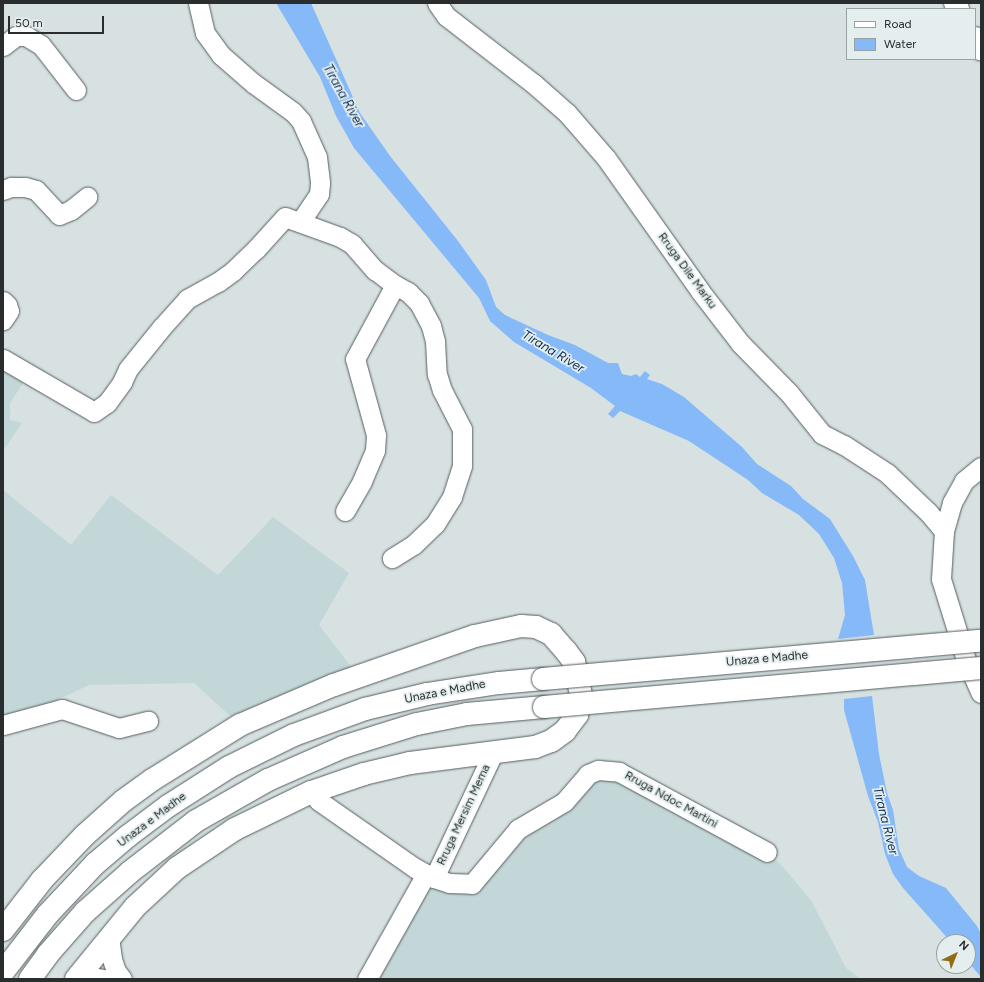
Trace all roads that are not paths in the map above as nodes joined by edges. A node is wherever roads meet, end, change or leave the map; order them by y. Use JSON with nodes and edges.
{"nodes":[{"id":1,"x":198,"y":3,"type":"edge"},
{"id":2,"x":437,"y":3,"type":"edge"},
{"id":3,"x":976,"y":40,"type":"edge"},
{"id":4,"x":3,"y":46,"type":"edge"},
{"id":5,"x":981,"y":49,"type":"edge"},
{"id":6,"x":76,"y":90,"type":"dead end"},
{"id":7,"x":3,"y":190,"type":"edge"},
{"id":8,"x":87,"y":197,"type":"dead end"},
{"id":9,"x":300,"y":222,"type":"junction"},
{"id":10,"x":394,"y":285,"type":"junction"},
{"id":11,"x":3,"y":301,"type":"edge"},
{"id":12,"x":3,"y":320,"type":"edge"},
{"id":13,"x":3,"y":359,"type":"edge"},
{"id":14,"x":981,"y":467,"type":"edge"},
{"id":15,"x":345,"y":511,"type":"dead end"},
{"id":16,"x":944,"y":531,"type":"junction"},
{"id":17,"x":392,"y":558,"type":"dead end"},
{"id":18,"x":981,"y":641,"type":"edge"},
{"id":19,"x":981,"y":668,"type":"edge"},
{"id":20,"x":981,"y":693,"type":"edge"},
{"id":21,"x":148,"y":720,"type":"dead end"},
{"id":22,"x":3,"y":725,"type":"edge"},
{"id":23,"x":494,"y":751,"type":"junction"},
{"id":24,"x":311,"y":792,"type":"junction"},
{"id":25,"x":767,"y":852,"type":"dead end"},
{"id":26,"x":430,"y":876,"type":"junction"},
{"id":27,"x":3,"y":930,"type":"edge"},
{"id":28,"x":109,"y":937,"type":"junction"},
{"id":29,"x":3,"y":972,"type":"edge"},
{"id":30,"x":30,"y":979,"type":"edge"},
{"id":31,"x":76,"y":979,"type":"edge"},
{"id":32,"x":85,"y":979,"type":"edge"},
{"id":33,"x":104,"y":979,"type":"edge"},
{"id":34,"x":122,"y":979,"type":"edge"},
{"id":35,"x":367,"y":979,"type":"edge"}],
"edges":[{"from":1,"to":9,"type":"street"},
{"from":2,"to":16,"type":"street","name":"Rruga Dile Marku"},
{"from":3,"to":5,"type":"main road"},
{"from":4,"to":6,"type":"street"},
{"from":7,"to":8,"type":"street"},
{"from":9,"to":10,"type":"street"},
{"from":9,"to":13,"type":"street"},
{"from":10,"to":15,"type":"street"},
{"from":10,"to":17,"type":"street"},
{"from":11,"to":12,"type":"street"},
{"from":14,"to":16,"type":"street"},
{"from":16,"to":20,"type":"street"},
{"from":18,"to":29,"type":"main road","name":"Unaza e Madhe","bridge":true},
{"from":19,"to":30,"type":"main road","name":"Unaza e Madhe","bridge":true},
{"from":21,"to":22,"type":"street"},
{"from":23,"to":24,"type":"main road"},
{"from":23,"to":26,"type":"street","name":"Rruga Mersim Mema"},
{"from":23,"to":27,"type":"main road"},
{"from":24,"to":26,"type":"street"},
{"from":24,"to":28,"type":"main road"},
{"from":25,"to":26,"type":"street","name":"Rruga Ndoc Martini"},
{"from":26,"to":35,"type":"street"},
{"from":28,"to":31,"type":"main road"},
{"from":28,"to":34,"type":"street"},
{"from":32,"to":33,"type":"street"}]}
